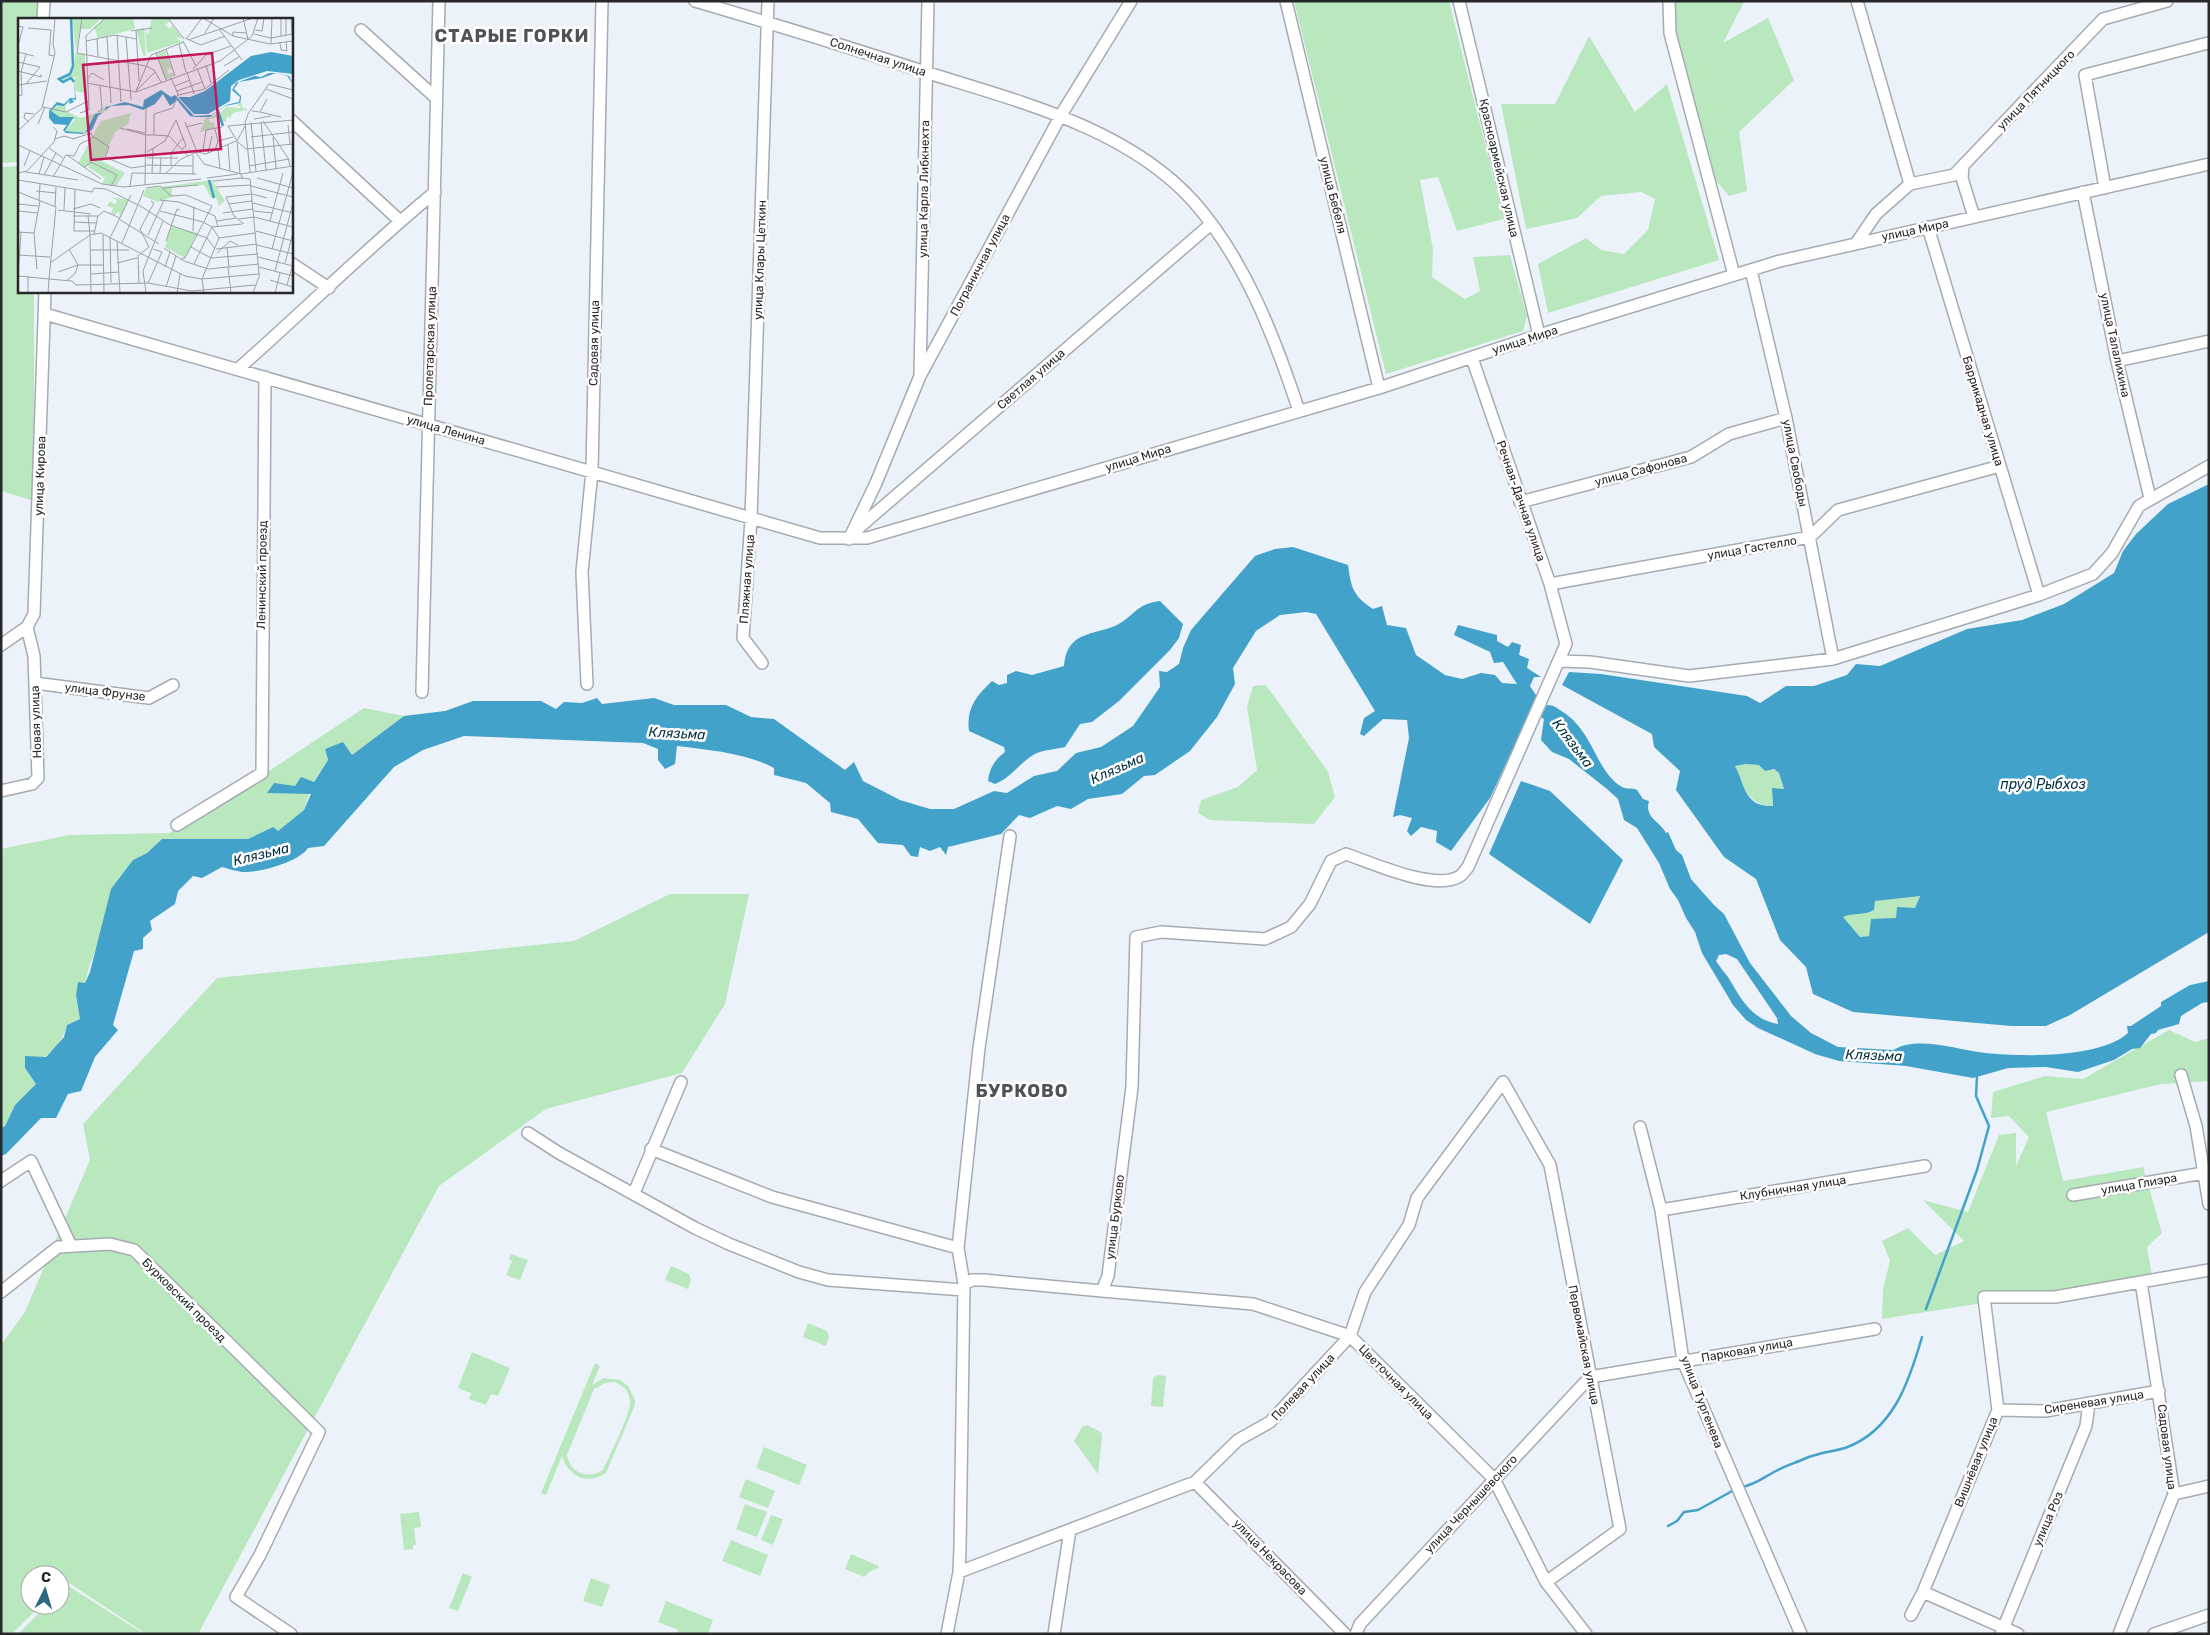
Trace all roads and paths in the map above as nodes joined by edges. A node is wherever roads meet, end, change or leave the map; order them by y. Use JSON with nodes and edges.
{"nodes":[{"id":1,"x":44,"y":1,"type":"edge"},
{"id":2,"x":439,"y":1,"type":"edge"},
{"id":3,"x":602,"y":1,"type":"edge"},
{"id":4,"x":695,"y":1,"type":"edge"},
{"id":5,"x":768,"y":1,"type":"edge"},
{"id":6,"x":928,"y":1,"type":"edge"},
{"id":7,"x":1132,"y":1,"type":"edge"},
{"id":8,"x":1286,"y":1,"type":"edge"},
{"id":9,"x":1459,"y":1,"type":"edge"},
{"id":10,"x":1669,"y":1,"type":"edge"},
{"id":11,"x":1857,"y":1,"type":"edge"},
{"id":12,"x":2167,"y":1,"type":"edge"},
{"id":13,"x":43,"y":18,"type":"edge"},
{"id":14,"x":768,"y":22,"type":"junction"},
{"id":15,"x":361,"y":30,"type":"dead end"},
{"id":16,"x":2208,"y":42,"type":"edge"},
{"id":17,"x":927,"y":73,"type":"junction"},
{"id":18,"x":436,"y":98,"type":"junction"},
{"id":19,"x":1061,"y":115,"type":"junction"},
{"id":20,"x":292,"y":121,"type":"edge"},
{"id":21,"x":2209,"y":164,"type":"edge"},
{"id":22,"x":1963,"y":166,"type":"junction"},
{"id":23,"x":1910,"y":184,"type":"junction"},
{"id":24,"x":2104,"y":188,"type":"junction"},
{"id":25,"x":435,"y":192,"type":"junction"},
{"id":26,"x":2083,"y":192,"type":"junction"},
{"id":27,"x":1974,"y":217,"type":"junction"},
{"id":28,"x":400,"y":221,"type":"junction"},
{"id":29,"x":1211,"y":224,"type":"junction"},
{"id":30,"x":1928,"y":227,"type":"junction"},
{"id":31,"x":1857,"y":242,"type":"junction"},
{"id":32,"x":292,"y":264,"type":"edge"},
{"id":33,"x":1751,"y":270,"type":"junction"},
{"id":34,"x":1734,"y":275,"type":"junction"},
{"id":35,"x":329,"y":288,"type":"junction"},
{"id":36,"x":45,"y":292,"type":"edge"},
{"id":37,"x":45,"y":314,"type":"junction"},
{"id":38,"x":1539,"y":335,"type":"junction"},
{"id":39,"x":2209,"y":342,"type":"edge"},
{"id":40,"x":1472,"y":358,"type":"junction"},
{"id":41,"x":2117,"y":362,"type":"junction"},
{"id":42,"x":238,"y":369,"type":"junction"},
{"id":43,"x":920,"y":376,"type":"junction"},
{"id":44,"x":265,"y":377,"type":"junction"},
{"id":45,"x":1379,"y":388,"type":"junction"},
{"id":46,"x":1299,"y":411,"type":"junction"},
{"id":47,"x":1786,"y":418,"type":"junction"},
{"id":48,"x":428,"y":424,"type":"junction"},
{"id":49,"x":2000,"y":466,"type":"junction"},
{"id":50,"x":2209,"y":466,"type":"edge"},
{"id":51,"x":592,"y":471,"type":"junction"},
{"id":52,"x":2150,"y":498,"type":"junction"},
{"id":53,"x":1520,"y":502,"type":"junction"},
{"id":54,"x":751,"y":519,"type":"junction"},
{"id":55,"x":850,"y":537,"type":"junction"},
{"id":56,"x":1810,"y":538,"type":"junction"},
{"id":57,"x":1550,"y":584,"type":"junction"},
{"id":58,"x":2038,"y":595,"type":"junction"},
{"id":59,"x":27,"y":627,"type":"junction"},
{"id":60,"x":1,"y":645,"type":"edge"},
{"id":61,"x":1833,"y":658,"type":"junction"},
{"id":62,"x":1560,"y":661,"type":"junction"},
{"id":63,"x":762,"y":663,"type":"dead end"},
{"id":64,"x":35,"y":683,"type":"junction"},
{"id":65,"x":587,"y":684,"type":"dead end"},
{"id":66,"x":173,"y":685,"type":"dead end"},
{"id":67,"x":422,"y":692,"type":"dead end"},
{"id":68,"x":1,"y":791,"type":"edge"},
{"id":69,"x":177,"y":825,"type":"dead end"},
{"id":70,"x":1010,"y":836,"type":"dead end"},
{"id":71,"x":2181,"y":1075,"type":"dead end"},
{"id":72,"x":682,"y":1082,"type":"dead end"},
{"id":73,"x":1503,"y":1082,"type":"joint"},
{"id":74,"x":1640,"y":1127,"type":"dead end"},
{"id":75,"x":528,"y":1133,"type":"dead end"},
{"id":76,"x":651,"y":1149,"type":"junction"},
{"id":77,"x":1925,"y":1166,"type":"dead end"},
{"id":78,"x":2204,"y":1173,"type":"junction"},
{"id":79,"x":1,"y":1182,"type":"edge"},
{"id":80,"x":634,"y":1193,"type":"junction"},
{"id":81,"x":2073,"y":1196,"type":"dead end"},
{"id":82,"x":2209,"y":1204,"type":"edge"},
{"id":83,"x":1661,"y":1210,"type":"junction"},
{"id":84,"x":71,"y":1246,"type":"junction"},
{"id":85,"x":958,"y":1248,"type":"junction"},
{"id":86,"x":2209,"y":1270,"type":"edge"},
{"id":87,"x":2141,"y":1282,"type":"junction"},
{"id":88,"x":964,"y":1287,"type":"junction"},
{"id":89,"x":1102,"y":1291,"type":"junction"},
{"id":90,"x":1,"y":1292,"type":"edge"},
{"id":91,"x":1875,"y":1329,"type":"dead end"},
{"id":92,"x":1350,"y":1336,"type":"junction"},
{"id":93,"x":1683,"y":1361,"type":"junction"},
{"id":94,"x":1590,"y":1378,"type":"junction"},
{"id":95,"x":2159,"y":1391,"type":"junction"},
{"id":96,"x":2088,"y":1402,"type":"junction"},
{"id":97,"x":1998,"y":1410,"type":"junction"},
{"id":98,"x":1494,"y":1479,"type":"junction"},
{"id":99,"x":1195,"y":1482,"type":"junction"},
{"id":100,"x":2209,"y":1486,"type":"edge"},
{"id":101,"x":2174,"y":1494,"type":"junction"},
{"id":102,"x":1070,"y":1530,"type":"junction"},
{"id":103,"x":959,"y":1572,"type":"junction"},
{"id":104,"x":1546,"y":1582,"type":"junction"},
{"id":105,"x":1923,"y":1592,"type":"junction"},
{"id":106,"x":1911,"y":1615,"type":"dead end"},
{"id":107,"x":2209,"y":1615,"type":"edge"},
{"id":108,"x":2002,"y":1630,"type":"edge"},
{"id":109,"x":2169,"y":1631,"type":"edge"},
{"id":110,"x":290,"y":1634,"type":"edge"},
{"id":111,"x":947,"y":1634,"type":"edge"},
{"id":112,"x":1054,"y":1634,"type":"edge"},
{"id":113,"x":1345,"y":1634,"type":"edge"},
{"id":114,"x":1356,"y":1634,"type":"edge"},
{"id":115,"x":1586,"y":1634,"type":"edge"},
{"id":116,"x":1801,"y":1634,"type":"edge"},
{"id":117,"x":2018,"y":1634,"type":"edge"},
{"id":118,"x":2119,"y":1634,"type":"edge"},
{"id":119,"x":2154,"y":1634,"type":"edge"}],
"edges":[{"from":1,"to":13,"type":"street"},
{"from":2,"to":18,"type":"street","name":"Пролетарская улица"},
{"from":3,"to":51,"type":"street","name":"Садовая улица"},
{"from":4,"to":14,"type":"street","name":"Солнечная улица"},
{"from":5,"to":14,"type":"street","name":"улица Клары Цеткин"},
{"from":6,"to":17,"type":"street","name":"улица Карла Либкнехта"},
{"from":7,"to":19,"type":"street","name":"Пограничная улица"},
{"from":8,"to":45,"type":"street","name":"улица Бебеля"},
{"from":9,"to":38,"type":"street","name":"Красноармейская улица"},
{"from":10,"to":34,"type":"street"},
{"from":11,"to":23,"type":"street"},
{"from":12,"to":22,"type":"street","name":"улица Пятницкого"},
{"from":14,"to":17,"type":"street","name":"Солнечная улица"},
{"from":14,"to":54,"type":"street","name":"улица Клары Цеткин"},
{"from":15,"to":18,"type":"street"},
{"from":16,"to":24,"type":"street"},
{"from":17,"to":19,"type":"street","name":"Солнечная улица"},
{"from":17,"to":43,"type":"street","name":"улица Карла Либкнехта"},
{"from":18,"to":25,"type":"street","name":"Пролетарская улица"},
{"from":19,"to":29,"type":"street","name":"Солнечная улица"},
{"from":19,"to":43,"type":"street","name":"Пограничная улица"},
{"from":20,"to":28,"type":"street"},
{"from":21,"to":24,"type":"street","name":"улица Мира"},
{"from":22,"to":23,"type":"street","name":"улица Пятницкого"},
{"from":22,"to":27,"type":"street"},
{"from":23,"to":31,"type":"street"},
{"from":24,"to":26,"type":"street","name":"улица Мира"},
{"from":25,"to":28,"type":"street"},
{"from":25,"to":48,"type":"street","name":"Пролетарская улица"},
{"from":26,"to":27,"type":"street","name":"улица Мира"},
{"from":26,"to":41,"type":"street","name":"улица Талалихина"},
{"from":27,"to":30,"type":"street","name":"улица Мира"},
{"from":28,"to":35,"type":"street"},
{"from":29,"to":46,"type":"street","name":"Солнечная улица"},
{"from":29,"to":55,"type":"street","name":"Светлая улица"},
{"from":30,"to":31,"type":"street","name":"улица Мира"},
{"from":30,"to":49,"type":"street","name":"Баррикадная улица"},
{"from":31,"to":33,"type":"street","name":"улица Мира"},
{"from":32,"to":35,"type":"street"},
{"from":33,"to":34,"type":"street","name":"улица Мира"},
{"from":33,"to":47,"type":"street","name":"улица Свободы"},
{"from":34,"to":38,"type":"street","name":"улица Мира"},
{"from":35,"to":42,"type":"street"},
{"from":36,"to":37,"type":"street","name":"улица Кирова"},
{"from":37,"to":42,"type":"street","name":"улица Ленина"},
{"from":37,"to":59,"type":"street","name":"улица Кирова"},
{"from":38,"to":40,"type":"street","name":"улица Мира"},
{"from":39,"to":41,"type":"street"},
{"from":40,"to":45,"type":"street","name":"улица Мира"},
{"from":40,"to":53,"type":"street","name":"Речная-Дачная улица"},
{"from":41,"to":52,"type":"street","name":"улица Талалихина"},
{"from":42,"to":44,"type":"street","name":"улица Ленина"},
{"from":43,"to":55,"type":"street","name":"Пограничная улица"},
{"from":44,"to":48,"type":"street","name":"улица Ленина"},
{"from":44,"to":69,"type":"street","name":"Ленинский проезд"},
{"from":45,"to":46,"type":"street","name":"улица Мира"},
{"from":46,"to":55,"type":"street","name":"улица Мира"},
{"from":47,"to":53,"type":"street","name":"улица Сафонова"},
{"from":47,"to":56,"type":"street","name":"улица Свободы"},
{"from":48,"to":51,"type":"street","name":"улица Ленина"},
{"from":48,"to":67,"type":"street","name":"Пролетарская улица"},
{"from":49,"to":56,"type":"street","name":"улица Гастелло"},
{"from":49,"to":58,"type":"street","name":"Баррикадная улица"},
{"from":50,"to":52,"type":"street"},
{"from":51,"to":54,"type":"street","name":"улица Ленина"},
{"from":51,"to":65,"type":"street","name":"Садовая улица"},
{"from":52,"to":58,"type":"street"},
{"from":53,"to":57,"type":"street","name":"Речная-Дачная улица"},
{"from":54,"to":55,"type":"street","name":"улица Ленина"},
{"from":54,"to":63,"type":"street","name":"Пляжная улица"},
{"from":56,"to":57,"type":"street","name":"улица Гастелло"},
{"from":56,"to":61,"type":"street","name":"улица Свободы"},
{"from":57,"to":62,"type":"street","name":"Речная-Дачная улица"},
{"from":58,"to":61,"type":"street"},
{"from":59,"to":60,"type":"street"},
{"from":59,"to":64,"type":"street","name":"Новая улица"},
{"from":61,"to":62,"type":"street"},
{"from":62,"to":89,"type":"street","name":"улица Бурково"},
{"from":64,"to":66,"type":"street","name":"улица Фрунзе"},
{"from":64,"to":68,"type":"street","name":"Новая улица"},
{"from":70,"to":85,"type":"street"},
{"from":71,"to":78,"type":"street"},
{"from":72,"to":76,"type":"street"},
{"from":73,"to":92,"type":"street","name":"Полевая улица"},
{"from":73,"to":94,"type":"street","name":"Первомайская улица"},
{"from":74,"to":83,"type":"street","name":"улица Тургенева"},
{"from":75,"to":80,"type":"street"},
{"from":76,"to":80,"type":"street"},
{"from":76,"to":85,"type":"street"},
{"from":77,"to":83,"type":"street","name":"Клубничная улица"},
{"from":78,"to":81,"type":"street","name":"улица Глиэра"},
{"from":78,"to":82,"type":"street"},
{"from":79,"to":84,"type":"street"},
{"from":80,"to":88,"type":"street"},
{"from":83,"to":93,"type":"street","name":"улица Тургенева"},
{"from":84,"to":90,"type":"street","name":"Бурковский проезд"},
{"from":84,"to":110,"type":"street","name":"Бурковский проезд"},
{"from":85,"to":88,"type":"street"},
{"from":86,"to":87,"type":"street"},
{"from":87,"to":95,"type":"street","name":"Садовая улица"},
{"from":87,"to":97,"type":"street","name":"Вишнёвая улица"},
{"from":88,"to":89,"type":"street"},
{"from":88,"to":103,"type":"street"},
{"from":89,"to":92,"type":"street","name":"Цветочная улица"},
{"from":91,"to":93,"type":"street","name":"Парковая улица"},
{"from":92,"to":98,"type":"street","name":"Цветочная улица"},
{"from":92,"to":99,"type":"street","name":"Полевая улица"},
{"from":93,"to":94,"type":"street","name":"Парковая улица"},
{"from":93,"to":116,"type":"street","name":"улица Тургенева"},
{"from":94,"to":98,"type":"street","name":"улица Чернышевского"},
{"from":94,"to":104,"type":"street","name":"Первомайская улица"},
{"from":95,"to":96,"type":"street","name":"Сиреневая улица"},
{"from":95,"to":101,"type":"street","name":"Садовая улица"},
{"from":96,"to":97,"type":"street","name":"Сиреневая улица"},
{"from":96,"to":108,"type":"street","name":"улица Роз"},
{"from":97,"to":105,"type":"street","name":"Вишнёвая улица"},
{"from":98,"to":104,"type":"street","name":"Цветочная улица"},
{"from":98,"to":114,"type":"street","name":"улица Чернышевского"},
{"from":99,"to":102,"type":"street","name":"Полевая улица"},
{"from":99,"to":113,"type":"street","name":"улица Некрасова"},
{"from":100,"to":101,"type":"street"},
{"from":101,"to":118,"type":"street","name":"Садовая улица"},
{"from":102,"to":103,"type":"street","name":"Полевая улица"},
{"from":102,"to":112,"type":"street"},
{"from":103,"to":111,"type":"street"},
{"from":104,"to":115,"type":"street","name":"Цветочная улица"},
{"from":105,"to":106,"type":"street","name":"Вишнёвая улица"},
{"from":105,"to":108,"type":"street"},
{"from":107,"to":109,"type":"street"},
{"from":108,"to":117,"type":"street"},
{"from":109,"to":119,"type":"street"}]}
